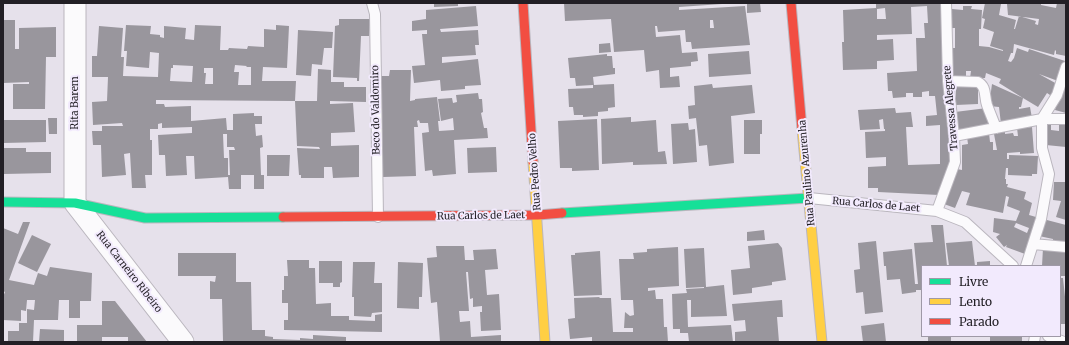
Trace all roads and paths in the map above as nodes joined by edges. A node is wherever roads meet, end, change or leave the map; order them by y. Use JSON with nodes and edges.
{"nodes":[{"id":1,"x":75,"y":3,"type":"edge"},
{"id":2,"x":372,"y":3,"type":"edge"},
{"id":3,"x":523,"y":3,"type":"edge"},
{"id":4,"x":791,"y":3,"type":"edge"},
{"id":5,"x":946,"y":3,"type":"edge"},
{"id":6,"x":1066,"y":67,"type":"edge"},
{"id":7,"x":948,"y":81,"type":"junction"},
{"id":8,"x":1042,"y":119,"type":"junction"},
{"id":9,"x":1066,"y":119,"type":"edge"},
{"id":10,"x":996,"y":128,"type":"junction"},
{"id":11,"x":954,"y":136,"type":"junction"},
{"id":12,"x":809,"y":198,"type":"junction"},
{"id":13,"x":3,"y":202,"type":"edge"},
{"id":14,"x":75,"y":203,"type":"junction"},
{"id":15,"x":937,"y":211,"type":"junction"},
{"id":16,"x":538,"y":215,"type":"junction"},
{"id":17,"x":378,"y":217,"type":"junction"},
{"id":18,"x":1033,"y":244,"type":"junction"},
{"id":19,"x":1066,"y":247,"type":"edge"},
{"id":20,"x":1012,"y":265,"type":"edge"},
{"id":21,"x":1026,"y":265,"type":"edge"},
{"id":22,"x":1051,"y":337,"type":"edge"},
{"id":23,"x":183,"y":342,"type":"edge"},
{"id":24,"x":545,"y":342,"type":"edge"},
{"id":25,"x":822,"y":342,"type":"edge"},
{"id":26,"x":1064,"y":342,"type":"edge"}],
"edges":[{"from":1,"to":14,"type":"street","name":"Rita Barem"},
{"from":2,"to":17,"type":"lane","name":"Beco do Valdomiro"},
{"from":3,"to":16,"type":"street","name":"Rua Pedro Velho"},
{"from":4,"to":12,"type":"street","name":"Rua Paulino Azurenha"},
{"from":5,"to":7,"type":"lane","name":"Travessa Alegrete"},
{"from":6,"to":8,"type":"lane"},
{"from":7,"to":10,"type":"lane"},
{"from":7,"to":11,"type":"lane","name":"Travessa Alegrete"},
{"from":8,"to":9,"type":"lane"},
{"from":8,"to":10,"type":"lane"},
{"from":8,"to":18,"type":"lane"},
{"from":10,"to":11,"type":"lane"},
{"from":11,"to":15,"type":"lane","name":"Travessa Alegrete"},
{"from":12,"to":15,"type":"lane","name":"Rua Carlos de Laet"},
{"from":12,"to":16,"type":"street","name":"Rua Carlos de Laet"},
{"from":12,"to":25,"type":"street","name":"Rua Paulino Azurenha"},
{"from":13,"to":14,"type":"street","name":"Rua Carlos de Laet"},
{"from":14,"to":17,"type":"street","name":"Rua Carlos de Laet"},
{"from":14,"to":23,"type":"street","name":"Rua Carneiro Ribeiro"},
{"from":15,"to":20,"type":"lane","name":"Rua Carlos de Laet"},
{"from":16,"to":17,"type":"street","name":"Rua Carlos de Laet"},
{"from":16,"to":24,"type":"street","name":"Rua Pedro Velho"},
{"from":18,"to":19,"type":"lane"},
{"from":18,"to":21,"type":"lane"},
{"from":22,"to":26,"type":"lane"}]}
